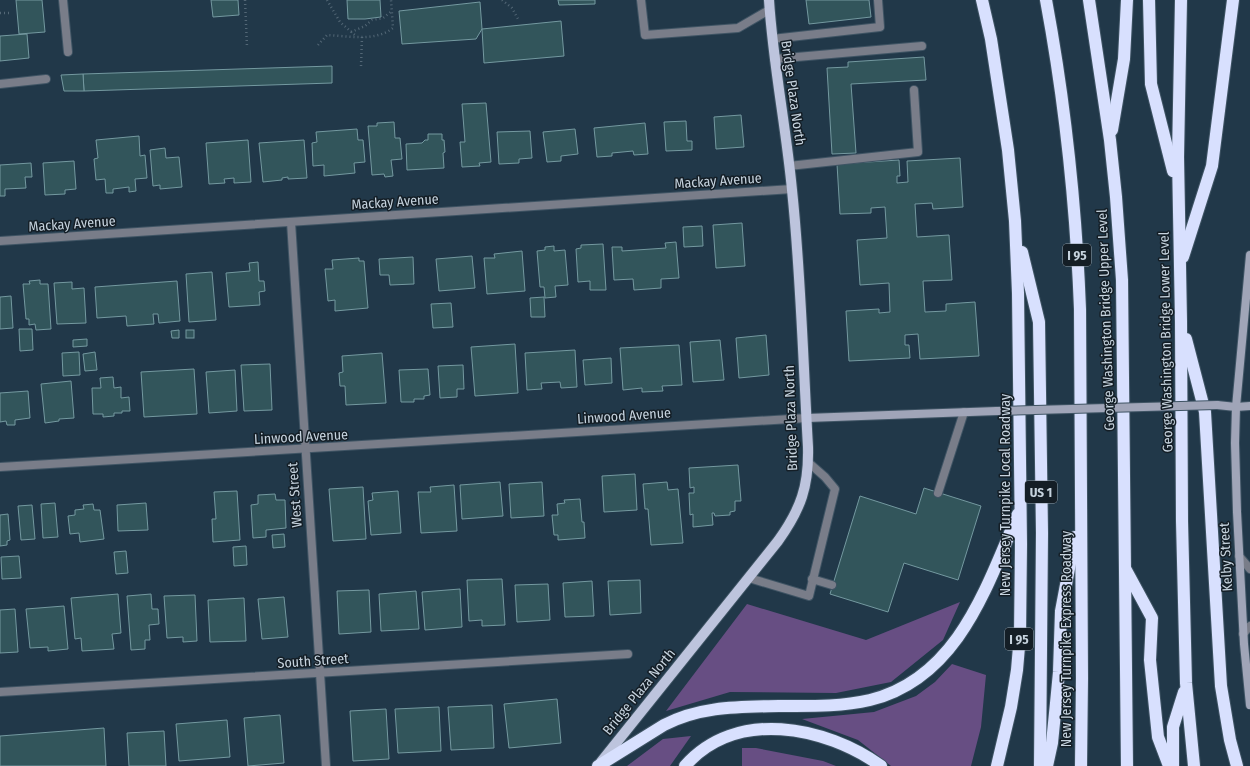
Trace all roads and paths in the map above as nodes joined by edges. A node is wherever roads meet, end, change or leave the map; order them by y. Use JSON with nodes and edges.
{"nodes":[{"id":1,"x":63,"y":0,"type":"edge"},
{"id":2,"x":245,"y":0,"type":"edge"},
{"id":3,"x":327,"y":0,"type":"edge"},
{"id":4,"x":391,"y":0,"type":"edge"},
{"id":5,"x":502,"y":0,"type":"edge"},
{"id":6,"x":641,"y":0,"type":"edge"},
{"id":7,"x":878,"y":0,"type":"edge"},
{"id":8,"x":982,"y":0,"type":"edge"},
{"id":9,"x":1046,"y":0,"type":"edge"},
{"id":10,"x":1089,"y":0,"type":"edge"},
{"id":11,"x":1127,"y":0,"type":"edge"},
{"id":12,"x":1149,"y":0,"type":"edge"},
{"id":13,"x":1181,"y":0,"type":"edge"},
{"id":14,"x":1233,"y":0,"type":"edge"},
{"id":15,"x":769,"y":5,"type":"edge"},
{"id":16,"x":392,"y":11,"type":"junction"},
{"id":17,"x":9,"y":13,"type":"dead end"},
{"id":18,"x":0,"y":14,"type":"edge"},
{"id":19,"x":518,"y":19,"type":"dead end"},
{"id":20,"x":351,"y":32,"type":"junction"},
{"id":21,"x":357,"y":37,"type":"junction"},
{"id":22,"x":362,"y":37,"type":"junction"},
{"id":23,"x":772,"y":39,"type":"junction"},
{"id":24,"x":318,"y":45,"type":"dead end"},
{"id":25,"x":922,"y":46,"type":"dead end"},
{"id":26,"x":247,"y":47,"type":"dead end"},
{"id":27,"x":68,"y":52,"type":"dead end"},
{"id":28,"x":774,"y":59,"type":"junction"},
{"id":29,"x":361,"y":66,"type":"dead end"},
{"id":30,"x":46,"y":79,"type":"dead end"},
{"id":31,"x":0,"y":84,"type":"edge"},
{"id":32,"x":914,"y":90,"type":"dead end"},
{"id":33,"x":1110,"y":140,"type":"junction"},
{"id":34,"x":789,"y":166,"type":"junction"},
{"id":35,"x":792,"y":189,"type":"junction"},
{"id":36,"x":1178,"y":192,"type":"junction"},
{"id":37,"x":1015,"y":221,"type":"junction"},
{"id":38,"x":291,"y":222,"type":"junction"},
{"id":39,"x":0,"y":241,"type":"edge"},
{"id":40,"x":1250,"y":255,"type":"edge"},
{"id":41,"x":1180,"y":266,"type":"junction"},
{"id":42,"x":1181,"y":320,"type":"junction"},
{"id":43,"x":1250,"y":406,"type":"edge"},
{"id":44,"x":1236,"y":407,"type":"junction"},
{"id":45,"x":964,"y":412,"type":"junction"},
{"id":46,"x":807,"y":418,"type":"junction"},
{"id":47,"x":305,"y":449,"type":"junction"},
{"id":48,"x":809,"y":464,"type":"junction"},
{"id":49,"x":0,"y":467,"type":"edge"},
{"id":50,"x":938,"y":492,"type":"dead end"},
{"id":51,"x":1020,"y":509,"type":"junction"},
{"id":52,"x":1080,"y":512,"type":"junction"},
{"id":53,"x":1239,"y":556,"type":"junction"},
{"id":54,"x":1126,"y":569,"type":"junction"},
{"id":55,"x":1250,"y":569,"type":"edge"},
{"id":56,"x":749,"y":578,"type":"junction"},
{"id":57,"x":812,"y":579,"type":"junction"},
{"id":58,"x":832,"y":585,"type":"dead end"},
{"id":59,"x":1250,"y":626,"type":"edge"},
{"id":60,"x":1244,"y":634,"type":"junction"},
{"id":61,"x":628,"y":654,"type":"dead end"},
{"id":62,"x":320,"y":673,"type":"junction"},
{"id":63,"x":1186,"y":683,"type":"junction"},
{"id":64,"x":0,"y":692,"type":"edge"},
{"id":65,"x":1250,"y":704,"type":"edge"},
{"id":66,"x":326,"y":766,"type":"edge"},
{"id":67,"x":598,"y":766,"type":"edge"},
{"id":68,"x":685,"y":766,"type":"edge"},
{"id":69,"x":881,"y":766,"type":"edge"},
{"id":70,"x":997,"y":766,"type":"edge"},
{"id":71,"x":1040,"y":766,"type":"edge"},
{"id":72,"x":1047,"y":766,"type":"edge"},
{"id":73,"x":1081,"y":766,"type":"edge"},
{"id":74,"x":1127,"y":766,"type":"edge"},
{"id":75,"x":1169,"y":766,"type":"edge"},
{"id":76,"x":1174,"y":766,"type":"edge"},
{"id":77,"x":1194,"y":766,"type":"edge"},
{"id":78,"x":1237,"y":766,"type":"edge"}],
"edges":[{"from":1,"to":27,"type":"street"},
{"from":2,"to":26,"type":"path"},
{"from":3,"to":20,"type":"path"},
{"from":4,"to":16,"type":"path"},
{"from":5,"to":19,"type":"path"},
{"from":6,"to":15,"type":"street"},
{"from":7,"to":23,"type":"street"},
{"from":8,"to":37,"type":"highway","number":"I 95"},
{"from":9,"to":52,"type":"highway","name":"George Washington Bridge Upper Level","number":"I 95"},
{"from":10,"to":33,"type":"highway","name":"George Washington Bridge Upper Level"},
{"from":11,"to":33,"type":"highway"},
{"from":12,"to":36,"type":"highway"},
{"from":13,"to":36,"type":"highway","name":"George Washington Bridge Lower Level"},
{"from":14,"to":41,"type":"highway"},
{"from":15,"to":23,"type":"main road","name":"Bridge Plaza North"},
{"from":16,"to":20,"type":"path"},
{"from":16,"to":22,"type":"path"},
{"from":17,"to":18,"type":"path"},
{"from":20,"to":21,"type":"path"},
{"from":21,"to":22,"type":"path"},
{"from":21,"to":24,"type":"path"},
{"from":22,"to":29,"type":"path"},
{"from":23,"to":28,"type":"main road","name":"Bridge Plaza North"},
{"from":25,"to":28,"type":"street"},
{"from":28,"to":34,"type":"main road","name":"Bridge Plaza North"},
{"from":30,"to":31,"type":"street"},
{"from":32,"to":34,"type":"street"},
{"from":33,"to":54,"type":"highway","name":"George Washington Bridge Upper Level"},
{"from":34,"to":35,"type":"main road","name":"Bridge Plaza North"},
{"from":35,"to":38,"type":"street","name":"Mackay Avenue"},
{"from":35,"to":46,"type":"main road","name":"Bridge Plaza North"},
{"from":36,"to":41,"type":"highway","name":"George Washington Bridge Lower Level"},
{"from":37,"to":51,"type":"highway","name":"New Jersey Turnpike Local Roadway","number":"I 95"},
{"from":37,"to":71,"type":"highway","number":"US 1"},
{"from":38,"to":39,"type":"street","name":"Mackay Avenue"},
{"from":38,"to":47,"type":"street","name":"West Street"},
{"from":40,"to":44,"type":"main road","name":"Kelby Street"},
{"from":41,"to":42,"type":"highway","name":"George Washington Bridge Lower Level"},
{"from":42,"to":63,"type":"highway","name":"George Washington Bridge Lower Level"},
{"from":42,"to":78,"type":"highway"},
{"from":43,"to":44,"type":"main road","name":"Linwood Avenue"},
{"from":44,"to":45,"type":"main road","name":"Linwood Avenue","bridge":true},
{"from":44,"to":53,"type":"main road","name":"Kelby Street"},
{"from":45,"to":46,"type":"main road","name":"Linwood Avenue"},
{"from":45,"to":50,"type":"street"},
{"from":46,"to":47,"type":"street","name":"Linwood Avenue"},
{"from":46,"to":48,"type":"main road","name":"Bridge Plaza North"},
{"from":47,"to":49,"type":"street","name":"Linwood Avenue"},
{"from":47,"to":62,"type":"street","name":"West Street"},
{"from":48,"to":56,"type":"main road","name":"Bridge Plaza North"},
{"from":48,"to":57,"type":"street"},
{"from":51,"to":67,"type":"highway"},
{"from":51,"to":70,"type":"highway","name":"New Jersey Turnpike Local Roadway","number":"I 95"},
{"from":52,"to":72,"type":"highway"},
{"from":52,"to":73,"type":"highway","name":"New Jersey Turnpike Express Roadway","number":"I 95"},
{"from":53,"to":55,"type":"street"},
{"from":53,"to":60,"type":"main road","name":"Kelby Street"},
{"from":54,"to":74,"type":"highway"},
{"from":54,"to":75,"type":"highway"},
{"from":56,"to":57,"type":"street"},
{"from":56,"to":67,"type":"main road","name":"Bridge Plaza North"},
{"from":57,"to":58,"type":"street"},
{"from":59,"to":60,"type":"street"},
{"from":60,"to":65,"type":"main road","name":"Kelby Street"},
{"from":61,"to":62,"type":"street","name":"South Street"},
{"from":62,"to":64,"type":"street","name":"South Street"},
{"from":62,"to":66,"type":"street","name":"West Street"},
{"from":63,"to":76,"type":"highway"},
{"from":63,"to":77,"type":"highway"},
{"from":68,"to":69,"type":"highway"}]}
